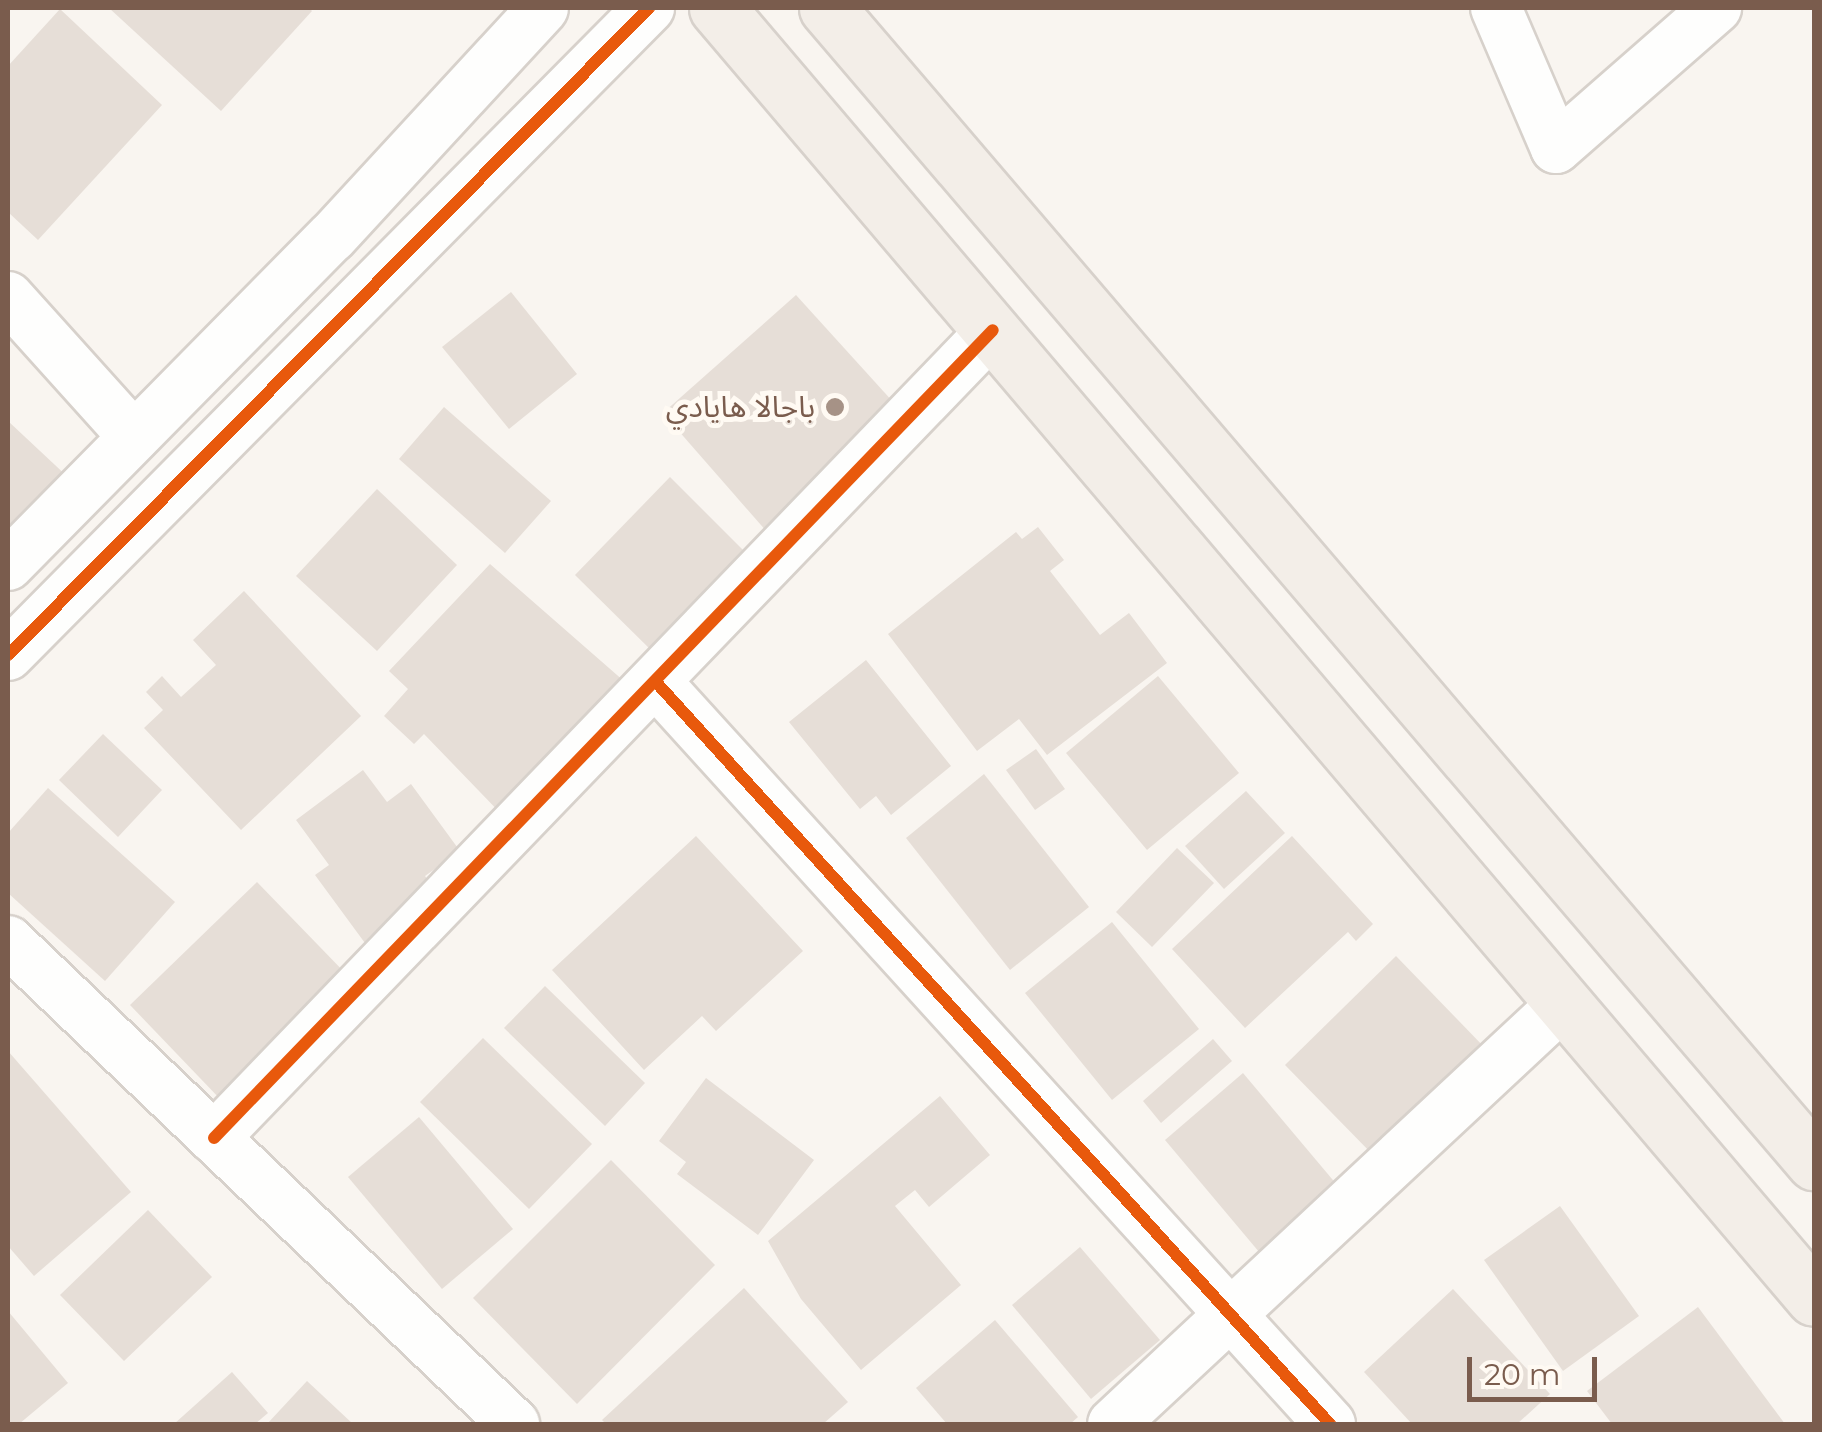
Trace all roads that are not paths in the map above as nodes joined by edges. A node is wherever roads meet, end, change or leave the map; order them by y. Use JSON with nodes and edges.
{"nodes":[{"id":1,"x":544,"y":8,"type":"edge"},
{"id":2,"x":649,"y":8,"type":"edge"},
{"id":3,"x":718,"y":8,"type":"edge"},
{"id":4,"x":827,"y":8,"type":"edge"},
{"id":5,"x":1496,"y":8,"type":"edge"},
{"id":6,"x":1716,"y":8,"type":"edge"},
{"id":7,"x":8,"y":297,"type":"edge"},
{"id":8,"x":993,"y":330,"type":"junction"},
{"id":9,"x":134,"y":437,"type":"junction"},
{"id":10,"x":8,"y":565,"type":"edge"},
{"id":11,"x":8,"y":654,"type":"edge"},
{"id":12,"x":655,"y":681,"type":"junction"},
{"id":13,"x":8,"y":941,"type":"edge"},
{"id":14,"x":1564,"y":1002,"type":"junction"},
{"id":15,"x":214,"y":1138,"type":"junction"},
{"id":16,"x":1814,"y":1162,"type":"edge"},
{"id":17,"x":1814,"y":1298,"type":"edge"},
{"id":18,"x":1230,"y":1314,"type":"junction"},
{"id":19,"x":514,"y":1424,"type":"edge"},
{"id":20,"x":1113,"y":1424,"type":"edge"},
{"id":21,"x":1330,"y":1424,"type":"edge"}],
"edges":[{"from":1,"to":9,"type":"street"},
{"from":2,"to":11,"type":"street"},
{"from":3,"to":8,"type":"main road"},
{"from":4,"to":16,"type":"main road"},
{"from":5,"to":6,"type":"street"},
{"from":7,"to":9,"type":"street"},
{"from":8,"to":12,"type":"street"},
{"from":8,"to":14,"type":"main road"},
{"from":9,"to":10,"type":"street"},
{"from":12,"to":15,"type":"street"},
{"from":12,"to":18,"type":"street"},
{"from":13,"to":15,"type":"street"},
{"from":14,"to":17,"type":"main road"},
{"from":14,"to":18,"type":"street"},
{"from":15,"to":19,"type":"street"},
{"from":18,"to":20,"type":"street"},
{"from":18,"to":21,"type":"street"}]}
